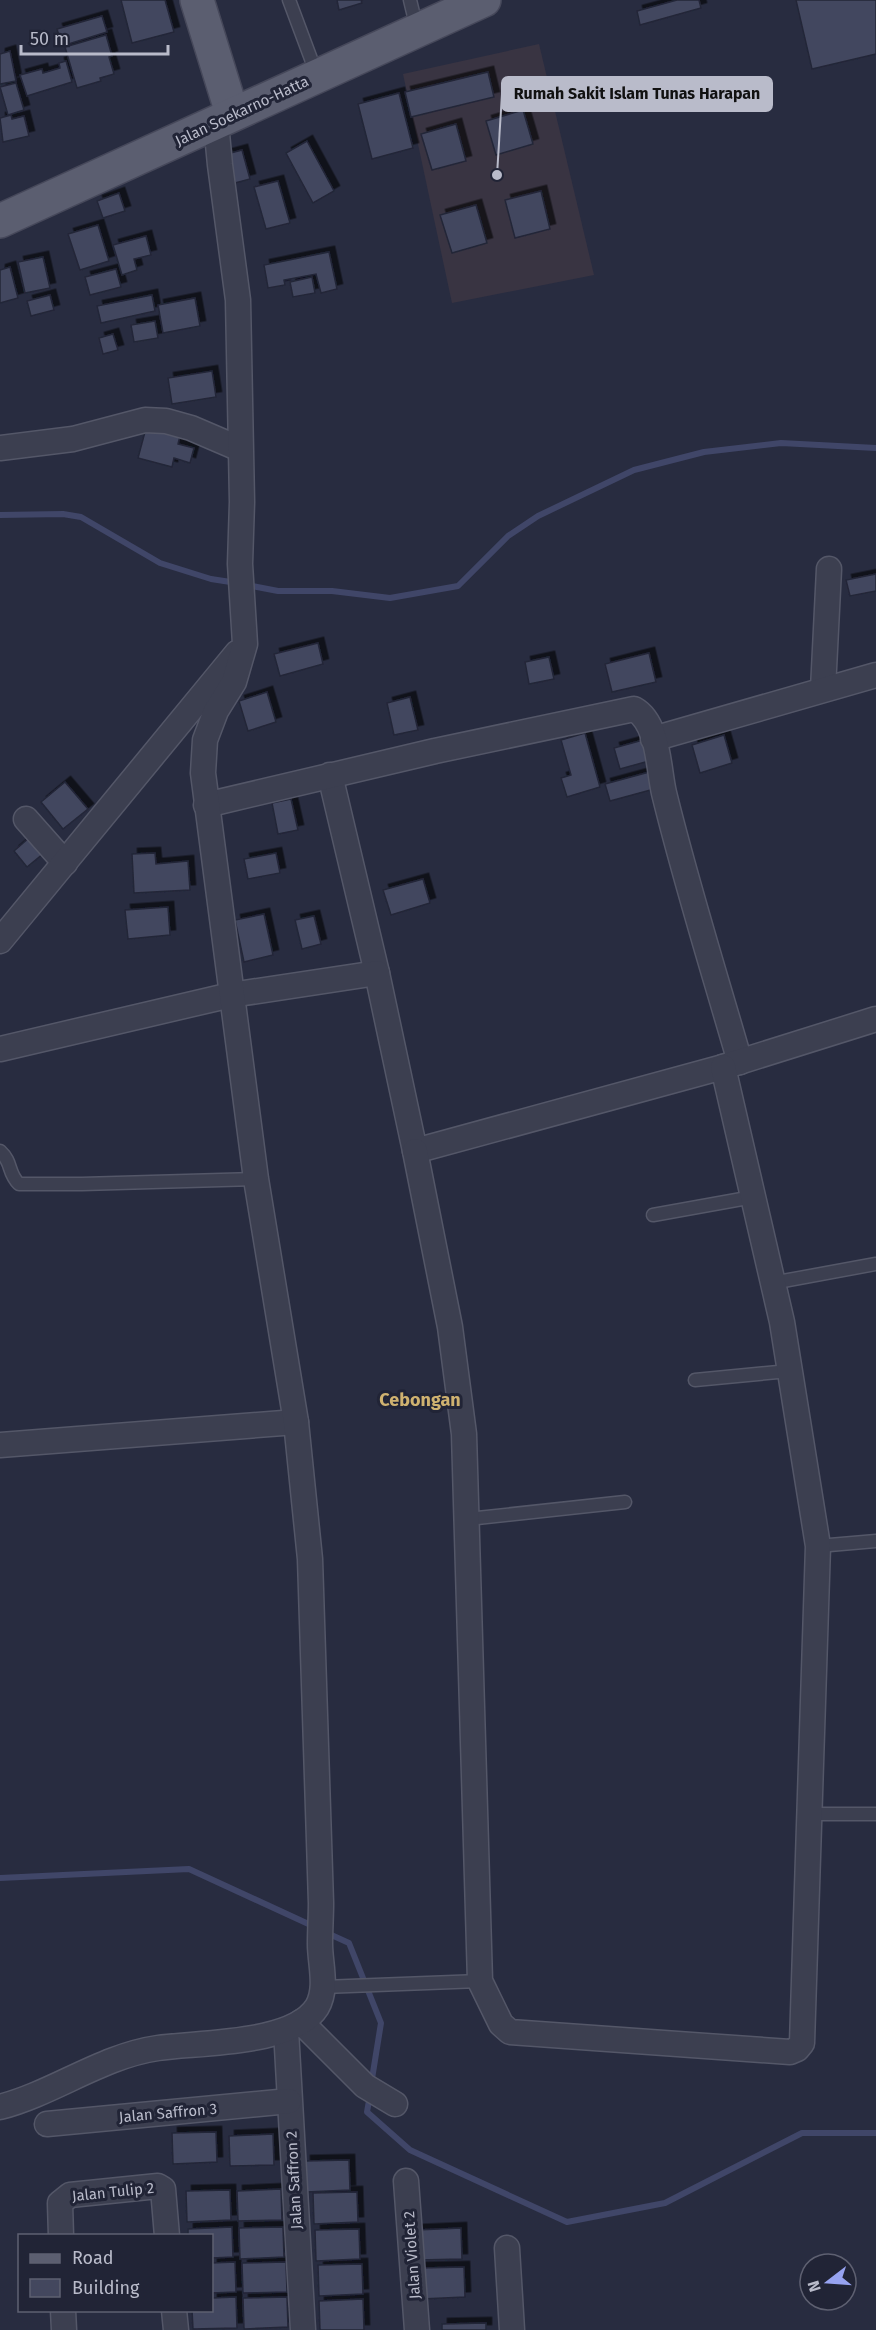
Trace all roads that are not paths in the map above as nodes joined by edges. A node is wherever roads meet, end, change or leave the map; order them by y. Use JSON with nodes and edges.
{"nodes":[{"id":1,"x":197,"y":0,"type":"edge"},
{"id":2,"x":289,"y":0,"type":"edge"},
{"id":3,"x":470,"y":3,"type":"edge"},
{"id":4,"x":414,"y":15,"type":"edge"},
{"id":5,"x":318,"y":76,"type":"junction"},
{"id":6,"x":224,"y":118,"type":"junction"},
{"id":7,"x":0,"y":221,"type":"edge"},
{"id":8,"x":0,"y":448,"type":"edge"},
{"id":9,"x":240,"y":449,"type":"junction"},
{"id":10,"x":828,"y":569,"type":"dead end"},
{"id":11,"x":245,"y":644,"type":"junction"},
{"id":12,"x":876,"y":675,"type":"edge"},
{"id":13,"x":823,"y":689,"type":"junction"},
{"id":14,"x":653,"y":739,"type":"junction"},
{"id":15,"x":330,"y":775,"type":"junction"},
{"id":16,"x":206,"y":805,"type":"junction"},
{"id":17,"x":26,"y":819,"type":"dead end"},
{"id":18,"x":65,"y":863,"type":"junction"},
{"id":19,"x":0,"y":941,"type":"edge"},
{"id":20,"x":377,"y":973,"type":"junction"},
{"id":21,"x":231,"y":995,"type":"junction"},
{"id":22,"x":876,"y":1019,"type":"edge"},
{"id":23,"x":0,"y":1049,"type":"edge"},
{"id":24,"x":731,"y":1064,"type":"junction"},
{"id":25,"x":415,"y":1151,"type":"junction"},
{"id":26,"x":0,"y":1152,"type":"edge"},
{"id":27,"x":256,"y":1179,"type":"junction"},
{"id":28,"x":753,"y":1197,"type":"junction"},
{"id":29,"x":653,"y":1215,"type":"dead end"},
{"id":30,"x":876,"y":1264,"type":"edge"},
{"id":31,"x":772,"y":1283,"type":"junction"},
{"id":32,"x":789,"y":1371,"type":"junction"},
{"id":33,"x":695,"y":1380,"type":"dead end"},
{"id":34,"x":296,"y":1422,"type":"junction"},
{"id":35,"x":0,"y":1445,"type":"edge"},
{"id":36,"x":625,"y":1502,"type":"dead end"},
{"id":37,"x":468,"y":1519,"type":"junction"},
{"id":38,"x":876,"y":1541,"type":"edge"},
{"id":39,"x":818,"y":1546,"type":"junction"},
{"id":40,"x":810,"y":1814,"type":"junction"},
{"id":41,"x":876,"y":1814,"type":"edge"},
{"id":42,"x":480,"y":1981,"type":"junction"},
{"id":43,"x":323,"y":1987,"type":"junction"},
{"id":44,"x":294,"y":2026,"type":"junction"},
{"id":45,"x":380,"y":2096,"type":"dead end"},
{"id":46,"x":289,"y":2101,"type":"junction"},
{"id":47,"x":0,"y":2107,"type":"edge"},
{"id":48,"x":47,"y":2124,"type":"dead end"},
{"id":49,"x":406,"y":2181,"type":"dead end"},
{"id":50,"x":61,"y":2234,"type":"edge"},
{"id":51,"x":167,"y":2234,"type":"edge"},
{"id":52,"x":507,"y":2248,"type":"dead end"},
{"id":53,"x":63,"y":2312,"type":"edge"},
{"id":54,"x":174,"y":2312,"type":"edge"},
{"id":55,"x":64,"y":2330,"type":"edge"},
{"id":56,"x":176,"y":2330,"type":"edge"},
{"id":57,"x":303,"y":2330,"type":"edge"},
{"id":58,"x":417,"y":2330,"type":"edge"},
{"id":59,"x":512,"y":2330,"type":"edge"}],
"edges":[{"from":1,"to":6,"type":"main road"},
{"from":2,"to":5,"type":"lane"},
{"from":3,"to":4,"type":"main road","name":"Jalan Soekarno-Hatta"},
{"from":4,"to":5,"type":"main road","name":"Jalan Soekarno-Hatta"},
{"from":5,"to":6,"type":"main road","name":"Jalan Soekarno-Hatta"},
{"from":6,"to":7,"type":"main road","name":"Jalan Soekarno-Hatta"},
{"from":6,"to":9,"type":"street"},
{"from":8,"to":9,"type":"street"},
{"from":9,"to":11,"type":"street"},
{"from":10,"to":13,"type":"street"},
{"from":11,"to":16,"type":"street"},
{"from":11,"to":18,"type":"street"},
{"from":12,"to":13,"type":"street"},
{"from":13,"to":14,"type":"street"},
{"from":14,"to":15,"type":"street"},
{"from":14,"to":24,"type":"street"},
{"from":15,"to":16,"type":"street"},
{"from":15,"to":20,"type":"street"},
{"from":16,"to":21,"type":"street"},
{"from":17,"to":18,"type":"street"},
{"from":18,"to":19,"type":"street"},
{"from":20,"to":21,"type":"street"},
{"from":20,"to":25,"type":"street"},
{"from":21,"to":23,"type":"street"},
{"from":21,"to":27,"type":"street"},
{"from":22,"to":24,"type":"street"},
{"from":24,"to":25,"type":"street"},
{"from":24,"to":28,"type":"street"},
{"from":25,"to":37,"type":"street"},
{"from":26,"to":27,"type":"lane"},
{"from":27,"to":34,"type":"street"},
{"from":28,"to":29,"type":"lane"},
{"from":28,"to":31,"type":"street"},
{"from":30,"to":31,"type":"lane"},
{"from":31,"to":32,"type":"street"},
{"from":32,"to":33,"type":"lane"},
{"from":32,"to":39,"type":"street"},
{"from":34,"to":35,"type":"street"},
{"from":34,"to":43,"type":"street"},
{"from":36,"to":37,"type":"lane"},
{"from":37,"to":42,"type":"street"},
{"from":38,"to":39,"type":"lane"},
{"from":39,"to":40,"type":"street"},
{"from":40,"to":41,"type":"lane"},
{"from":40,"to":42,"type":"street"},
{"from":42,"to":43,"type":"lane"},
{"from":43,"to":44,"type":"street"},
{"from":44,"to":45,"type":"street"},
{"from":44,"to":46,"type":"street","name":"Jalan Saffron 2"},
{"from":44,"to":47,"type":"street"},
{"from":46,"to":48,"type":"street","name":"Jalan Saffron 3"},
{"from":46,"to":57,"type":"street","name":"Jalan Saffron 2"},
{"from":49,"to":58,"type":"street","name":"Jalan Violet 2"},
{"from":50,"to":51,"type":"street","name":"Jalan Tulip 2"},
{"from":52,"to":59,"type":"street"},
{"from":53,"to":55,"type":"street"},
{"from":54,"to":56,"type":"street"}]}
